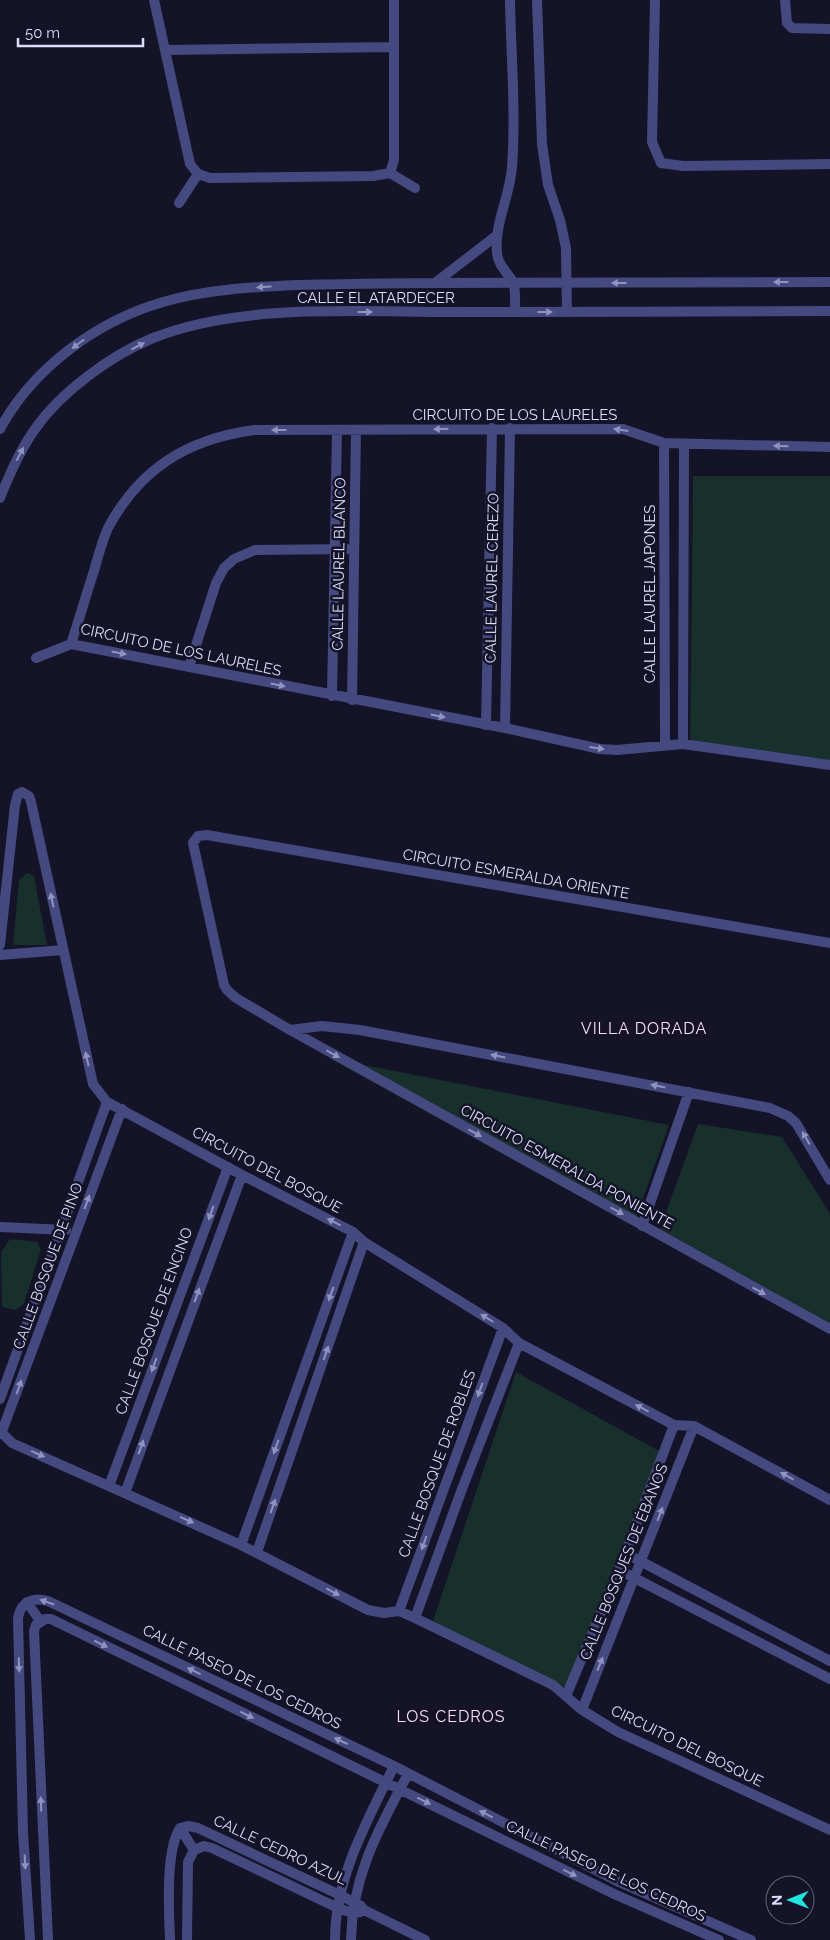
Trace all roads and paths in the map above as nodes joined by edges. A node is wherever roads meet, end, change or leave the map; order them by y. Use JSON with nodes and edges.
{"nodes":[{"id":1,"x":154,"y":0,"type":"edge"},
{"id":2,"x":394,"y":0,"type":"edge"},
{"id":3,"x":510,"y":0,"type":"edge"},
{"id":4,"x":537,"y":0,"type":"edge"},
{"id":5,"x":655,"y":0,"type":"edge"},
{"id":6,"x":785,"y":0,"type":"edge"},
{"id":7,"x":830,"y":29,"type":"edge"},
{"id":8,"x":394,"y":47,"type":"junction"},
{"id":9,"x":165,"y":50,"type":"junction"},
{"id":10,"x":830,"y":164,"type":"edge"},
{"id":11,"x":390,"y":173,"type":"junction"},
{"id":12,"x":198,"y":174,"type":"junction"},
{"id":13,"x":416,"y":188,"type":"dead end"},
{"id":14,"x":179,"y":203,"type":"dead end"},
{"id":15,"x":496,"y":236,"type":"junction"},
{"id":16,"x":830,"y":282,"type":"edge"},
{"id":17,"x":435,"y":283,"type":"junction"},
{"id":18,"x":514,"y":283,"type":"junction"},
{"id":19,"x":567,"y":283,"type":"junction"},
{"id":20,"x":830,"y":311,"type":"edge"},
{"id":21,"x":515,"y":312,"type":"junction"},
{"id":22,"x":567,"y":312,"type":"junction"},
{"id":23,"x":492,"y":428,"type":"junction"},
{"id":24,"x":510,"y":428,"type":"junction"},
{"id":25,"x":0,"y":429,"type":"edge"},
{"id":26,"x":337,"y":430,"type":"junction"},
{"id":27,"x":356,"y":430,"type":"junction"},
{"id":28,"x":664,"y":443,"type":"junction"},
{"id":29,"x":684,"y":444,"type":"junction"},
{"id":30,"x":830,"y":447,"type":"edge"},
{"id":31,"x":1,"y":493,"type":"edge"},
{"id":32,"x":335,"y":549,"type":"junction"},
{"id":33,"x":354,"y":549,"type":"junction"},
{"id":34,"x":507,"y":579,"type":"junction"},
{"id":35,"x":489,"y":580,"type":"junction"},
{"id":36,"x":665,"y":595,"type":"junction"},
{"id":37,"x":684,"y":596,"type":"junction"},
{"id":38,"x":71,"y":644,"type":"junction"},
{"id":39,"x":36,"y":658,"type":"dead end"},
{"id":40,"x":189,"y":667,"type":"junction"},
{"id":41,"x":332,"y":696,"type":"junction"},
{"id":42,"x":352,"y":700,"type":"junction"},
{"id":43,"x":486,"y":724,"type":"junction"},
{"id":44,"x":505,"y":728,"type":"junction"},
{"id":45,"x":683,"y":744,"type":"junction"},
{"id":46,"x":665,"y":745,"type":"junction"},
{"id":47,"x":830,"y":765,"type":"edge"},
{"id":48,"x":830,"y":943,"type":"edge"},
{"id":49,"x":0,"y":945,"type":"edge"},
{"id":50,"x":63,"y":950,"type":"junction"},
{"id":51,"x":0,"y":955,"type":"edge"},
{"id":52,"x":227,"y":990,"type":"joint"},
{"id":53,"x":290,"y":1030,"type":"junction"},
{"id":54,"x":689,"y":1092,"type":"junction"},
{"id":55,"x":107,"y":1102,"type":"junction"},
{"id":56,"x":122,"y":1109,"type":"junction"},
{"id":57,"x":228,"y":1167,"type":"junction"},
{"id":58,"x":242,"y":1175,"type":"junction"},
{"id":59,"x":830,"y":1180,"type":"edge"},
{"id":60,"x":642,"y":1226,"type":"junction"},
{"id":61,"x":0,"y":1227,"type":"edge"},
{"id":62,"x":61,"y":1230,"type":"junction"},
{"id":63,"x":77,"y":1230,"type":"junction"},
{"id":64,"x":353,"y":1232,"type":"junction"},
{"id":65,"x":364,"y":1242,"type":"junction"},
{"id":66,"x":503,"y":1328,"type":"junction"},
{"id":67,"x":830,"y":1329,"type":"edge"},
{"id":68,"x":166,"y":1331,"type":"junction"},
{"id":69,"x":182,"y":1337,"type":"junction"},
{"id":70,"x":519,"y":1343,"type":"junction"},
{"id":71,"x":295,"y":1394,"type":"junction"},
{"id":72,"x":0,"y":1399,"type":"edge"},
{"id":73,"x":310,"y":1400,"type":"junction"},
{"id":74,"x":674,"y":1425,"type":"junction"},
{"id":75,"x":694,"y":1426,"type":"junction"},
{"id":76,"x":1,"y":1431,"type":"edge"},
{"id":77,"x":446,"y":1481,"type":"junction"},
{"id":78,"x":109,"y":1486,"type":"junction"},
{"id":79,"x":462,"y":1489,"type":"junction"},
{"id":80,"x":125,"y":1493,"type":"junction"},
{"id":81,"x":830,"y":1500,"type":"edge"},
{"id":82,"x":241,"y":1544,"type":"junction"},
{"id":83,"x":257,"y":1552,"type":"junction"},
{"id":84,"x":625,"y":1553,"type":"junction"},
{"id":85,"x":642,"y":1562,"type":"junction"},
{"id":86,"x":619,"y":1570,"type":"junction"},
{"id":87,"x":634,"y":1578,"type":"junction"},
{"id":88,"x":27,"y":1602,"type":"junction"},
{"id":89,"x":399,"y":1611,"type":"junction"},
{"id":90,"x":415,"y":1618,"type":"junction"},
{"id":91,"x":40,"y":1621,"type":"junction"},
{"id":92,"x":769,"y":1629,"type":"junction"},
{"id":93,"x":763,"y":1644,"type":"junction"},
{"id":94,"x":830,"y":1660,"type":"edge"},
{"id":95,"x":830,"y":1679,"type":"edge"},
{"id":96,"x":221,"y":1684,"type":"junction"},
{"id":97,"x":566,"y":1696,"type":"junction"},
{"id":98,"x":214,"y":1699,"type":"junction"},
{"id":99,"x":582,"y":1710,"type":"junction"},
{"id":100,"x":394,"y":1766,"type":"junction"},
{"id":101,"x":408,"y":1774,"type":"junction"},
{"id":102,"x":386,"y":1782,"type":"junction"},
{"id":103,"x":400,"y":1789,"type":"junction"},
{"id":104,"x":180,"y":1828,"type":"junction"},
{"id":105,"x":830,"y":1830,"type":"edge"},
{"id":106,"x":23,"y":1832,"type":"junction"},
{"id":107,"x":42,"y":1833,"type":"junction"},
{"id":108,"x":194,"y":1850,"type":"junction"},
{"id":109,"x":619,"y":1882,"type":"junction"},
{"id":110,"x":614,"y":1894,"type":"junction"},
{"id":111,"x":340,"y":1895,"type":"junction"},
{"id":112,"x":354,"y":1902,"type":"junction"},
{"id":113,"x":338,"y":1908,"type":"junction"},
{"id":114,"x":364,"y":1910,"type":"junction"},
{"id":115,"x":353,"y":1913,"type":"junction"},
{"id":116,"x":30,"y":1940,"type":"edge"},
{"id":117,"x":48,"y":1940,"type":"edge"},
{"id":118,"x":170,"y":1940,"type":"edge"},
{"id":119,"x":186,"y":1940,"type":"edge"},
{"id":120,"x":335,"y":1940,"type":"edge"},
{"id":121,"x":351,"y":1940,"type":"edge"},
{"id":122,"x":425,"y":1940,"type":"edge"},
{"id":123,"x":719,"y":1940,"type":"edge"},
{"id":124,"x":751,"y":1940,"type":"edge"}],
"edges":[{"from":1,"to":9,"type":"street"},
{"from":2,"to":8,"type":"street"},
{"from":3,"to":15,"type":"street"},
{"from":4,"to":19,"type":"street"},
{"from":5,"to":10,"type":"street"},
{"from":6,"to":7,"type":"street"},
{"from":8,"to":9,"type":"street"},
{"from":8,"to":11,"type":"street"},
{"from":9,"to":12,"type":"street"},
{"from":11,"to":12,"type":"street"},
{"from":11,"to":13,"type":"street"},
{"from":12,"to":14,"type":"street"},
{"from":15,"to":17,"type":"street"},
{"from":15,"to":18,"type":"street"},
{"from":16,"to":19,"type":"street","name":"CALLE EL ATARDECER","one_way":true},
{"from":17,"to":18,"type":"street","name":"CALLE EL ATARDECER"},
{"from":17,"to":25,"type":"street","name":"CALLE EL ATARDECER","one_way":true},
{"from":18,"to":19,"type":"street","name":"CALLE EL ATARDECER"},
{"from":18,"to":21,"type":"street"},
{"from":19,"to":22,"type":"street"},
{"from":20,"to":22,"type":"street","name":"CALLE EL ATARDECER"},
{"from":21,"to":22,"type":"street","name":"CALLE EL ATARDECER","one_way":true},
{"from":31,"to":21,"type":"street","name":"CALLE EL ATARDECER","one_way":true},
{"from":23,"to":24,"type":"street","name":"CIRCUITO DE LOS LAURELES"},
{"from":23,"to":27,"type":"street","name":"CIRCUITO DE LOS LAURELES","one_way":true},
{"from":23,"to":35,"type":"street","name":"CALLE LAUREL CEREZO"},
{"from":28,"to":24,"type":"street","name":"CIRCUITO DE LOS LAURELES","one_way":true},
{"from":24,"to":34,"type":"street","name":"CALLE LAUREL CEREZO"},
{"from":26,"to":27,"type":"street","name":"CIRCUITO DE LOS LAURELES"},
{"from":26,"to":32,"type":"street","name":"CALLE LAUREL BLANCO"},
{"from":26,"to":38,"type":"street","name":"CIRCUITO DE LOS LAURELES","one_way":true},
{"from":27,"to":33,"type":"street","name":"CALLE LAUREL BLANCO"},
{"from":28,"to":29,"type":"street","name":"CIRCUITO DE LOS LAURELES"},
{"from":28,"to":36,"type":"street","name":"CALLE LAUREL JAPONES"},
{"from":30,"to":29,"type":"street","name":"CIRCUITO DE LOS LAURELES","one_way":true},
{"from":29,"to":37,"type":"street"},
{"from":32,"to":33,"type":"street"},
{"from":32,"to":40,"type":"street"},
{"from":32,"to":41,"type":"street","name":"CALLE LAUREL BLANCO"},
{"from":33,"to":42,"type":"street","name":"CALLE LAUREL BLANCO"},
{"from":34,"to":35,"type":"street"},
{"from":34,"to":44,"type":"street","name":"CALLE LAUREL CEREZO"},
{"from":35,"to":43,"type":"street","name":"CALLE LAUREL CEREZO"},
{"from":36,"to":37,"type":"street"},
{"from":36,"to":46,"type":"street","name":"CALLE LAUREL JAPONES"},
{"from":37,"to":45,"type":"street"},
{"from":38,"to":39,"type":"street"},
{"from":38,"to":40,"type":"street","name":"CIRCUITO DE LOS LAURELES","one_way":true},
{"from":40,"to":41,"type":"street","name":"CIRCUITO DE LOS LAURELES","one_way":true},
{"from":41,"to":42,"type":"street","name":"CIRCUITO DE LOS LAURELES"},
{"from":42,"to":43,"type":"street","name":"CIRCUITO DE LOS LAURELES","one_way":true},
{"from":43,"to":44,"type":"street","name":"CIRCUITO DE LOS LAURELES"},
{"from":44,"to":46,"type":"street","name":"CIRCUITO DE LOS LAURELES","one_way":true},
{"from":45,"to":46,"type":"street","name":"CIRCUITO DE LOS LAURELES"},
{"from":45,"to":47,"type":"street","name":"CIRCUITO DE LOS LAURELES"},
{"from":48,"to":52,"type":"street","name":"CIRCUITO ESMERALDA ORIENTE"},
{"from":50,"to":49,"type":"street","name":"CIRCUITO DEL BOSQUE","one_way":true},
{"from":50,"to":51,"type":"street"},
{"from":55,"to":50,"type":"street","name":"CIRCUITO DEL BOSQUE","one_way":true},
{"from":52,"to":53,"type":"street","name":"CIRCUITO ESMERALDA PONIENTE"},
{"from":54,"to":53,"type":"street","one_way":true},
{"from":53,"to":60,"type":"street","name":"CIRCUITO ESMERALDA PONIENTE","one_way":true},
{"from":59,"to":54,"type":"street","one_way":true},
{"from":54,"to":60,"type":"street"},
{"from":55,"to":56,"type":"street","name":"CIRCUITO DEL BOSQUE"},
{"from":55,"to":62,"type":"street","name":"CALLE BOSQUE DE PINO"},
{"from":56,"to":57,"type":"street","name":"CIRCUITO DEL BOSQUE"},
{"from":63,"to":56,"type":"street","name":"CALLE BOSQUE DE PINO","one_way":true},
{"from":57,"to":58,"type":"street","name":"CIRCUITO DEL BOSQUE"},
{"from":57,"to":68,"type":"street","name":"CALLE BOSQUE DE ENCINO","one_way":true},
{"from":64,"to":58,"type":"street","name":"CIRCUITO DEL BOSQUE","one_way":true},
{"from":69,"to":58,"type":"street","name":"CALLE BOSQUE DE ENCINO","one_way":true},
{"from":60,"to":67,"type":"street","name":"CIRCUITO ESMERALDA PONIENTE","one_way":true},
{"from":61,"to":62,"type":"street"},
{"from":62,"to":63,"type":"street"},
{"from":62,"to":72,"type":"street","name":"CALLE BOSQUE DE PINO"},
{"from":76,"to":63,"type":"street","name":"CALLE BOSQUE DE PINO","one_way":true},
{"from":64,"to":65,"type":"street","name":"CIRCUITO DEL BOSQUE"},
{"from":64,"to":71,"type":"street","one_way":true},
{"from":66,"to":65,"type":"street","name":"CIRCUITO DEL BOSQUE","one_way":true},
{"from":73,"to":65,"type":"street","one_way":true},
{"from":66,"to":70,"type":"street","name":"CIRCUITO DEL BOSQUE"},
{"from":66,"to":77,"type":"street","name":"CALLE BOSQUE DE ROBLES","one_way":true},
{"from":68,"to":69,"type":"street"},
{"from":68,"to":78,"type":"street","name":"CALLE BOSQUE DE ENCINO","one_way":true},
{"from":80,"to":69,"type":"street","name":"CALLE BOSQUE DE ENCINO","one_way":true},
{"from":74,"to":70,"type":"street","name":"CIRCUITO DEL BOSQUE","one_way":true},
{"from":70,"to":79,"type":"street"},
{"from":71,"to":73,"type":"street"},
{"from":71,"to":82,"type":"street","one_way":true},
{"from":83,"to":73,"type":"street","one_way":true},
{"from":74,"to":75,"type":"street","name":"CIRCUITO DEL BOSQUE"},
{"from":74,"to":84,"type":"street","name":"CALLE BOSQUES DE ÉBANOS"},
{"from":81,"to":75,"type":"street","name":"CIRCUITO DEL BOSQUE","one_way":true},
{"from":85,"to":75,"type":"street","name":"CALLE BOSQUES DE ÉBANOS","one_way":true},
{"from":76,"to":78,"type":"street","name":"CIRCUITO DEL BOSQUE","one_way":true},
{"from":77,"to":79,"type":"street"},
{"from":77,"to":89,"type":"street","name":"CALLE BOSQUE DE ROBLES","one_way":true},
{"from":78,"to":80,"type":"street","name":"CIRCUITO DEL BOSQUE"},
{"from":79,"to":90,"type":"street"},
{"from":80,"to":82,"type":"street","name":"CIRCUITO DEL BOSQUE","one_way":true},
{"from":82,"to":83,"type":"street","name":"CIRCUITO DEL BOSQUE"},
{"from":83,"to":89,"type":"street","name":"CIRCUITO DEL BOSQUE","one_way":true},
{"from":84,"to":85,"type":"street"},
{"from":84,"to":86,"type":"street","name":"CALLE BOSQUES DE ÉBANOS"},
{"from":85,"to":87,"type":"street","name":"CALLE BOSQUES DE ÉBANOS"},
{"from":85,"to":92,"type":"street"},
{"from":86,"to":87,"type":"street"},
{"from":86,"to":97,"type":"street","name":"CALLE BOSQUES DE ÉBANOS"},
{"from":87,"to":93,"type":"street"},
{"from":99,"to":87,"type":"street","name":"CALLE BOSQUES DE ÉBANOS","one_way":true},
{"from":88,"to":91,"type":"street"},
{"from":96,"to":88,"type":"street","name":"CALLE PASEO DE LOS CEDROS","one_way":true},
{"from":88,"to":106,"type":"street","one_way":true},
{"from":89,"to":90,"type":"street","name":"CIRCUITO DEL BOSQUE"},
{"from":90,"to":97,"type":"street","name":"CIRCUITO DEL BOSQUE"},
{"from":91,"to":98,"type":"street","name":"CALLE PASEO DE LOS CEDROS","one_way":true},
{"from":107,"to":91,"type":"street","one_way":true},
{"from":92,"to":93,"type":"street"},
{"from":92,"to":94,"type":"street"},
{"from":93,"to":95,"type":"street"},
{"from":96,"to":98,"type":"street"},
{"from":100,"to":96,"type":"street","name":"CALLE PASEO DE LOS CEDROS","one_way":true},
{"from":97,"to":99,"type":"street","name":"CIRCUITO DEL BOSQUE"},
{"from":98,"to":102,"type":"street","name":"CALLE PASEO DE LOS CEDROS","one_way":true},
{"from":99,"to":105,"type":"street","name":"CIRCUITO DEL BOSQUE"},
{"from":100,"to":101,"type":"street","name":"CALLE PASEO DE LOS CEDROS"},
{"from":100,"to":102,"type":"street"},
{"from":101,"to":103,"type":"street"},
{"from":109,"to":101,"type":"street","name":"CALLE PASEO DE LOS CEDROS","one_way":true},
{"from":102,"to":103,"type":"street","name":"CALLE PASEO DE LOS CEDROS"},
{"from":102,"to":111,"type":"street"},
{"from":103,"to":110,"type":"street","name":"CALLE PASEO DE LOS CEDROS","one_way":true},
{"from":103,"to":112,"type":"street"},
{"from":104,"to":108,"type":"street"},
{"from":104,"to":111,"type":"street","name":"CALLE CEDRO AZUL"},
{"from":104,"to":118,"type":"street"},
{"from":106,"to":107,"type":"street"},
{"from":106,"to":116,"type":"street","one_way":true},
{"from":107,"to":117,"type":"street"},
{"from":108,"to":113,"type":"street","name":"CALLE CEDRO AZUL"},
{"from":108,"to":119,"type":"street"},
{"from":109,"to":110,"type":"street"},
{"from":109,"to":124,"type":"street","name":"CALLE PASEO DE LOS CEDROS"},
{"from":110,"to":123,"type":"street","name":"CALLE PASEO DE LOS CEDROS"},
{"from":111,"to":112,"type":"street","name":"CALLE CEDRO AZUL"},
{"from":111,"to":113,"type":"street"},
{"from":112,"to":114,"type":"street","name":"CALLE CEDRO AZUL"},
{"from":112,"to":115,"type":"street"},
{"from":113,"to":115,"type":"street","name":"CALLE CEDRO AZUL"},
{"from":113,"to":120,"type":"street"},
{"from":114,"to":115,"type":"street"},
{"from":114,"to":122,"type":"street","name":"CALLE CEDRO AZUL"},
{"from":115,"to":121,"type":"street"}]}
